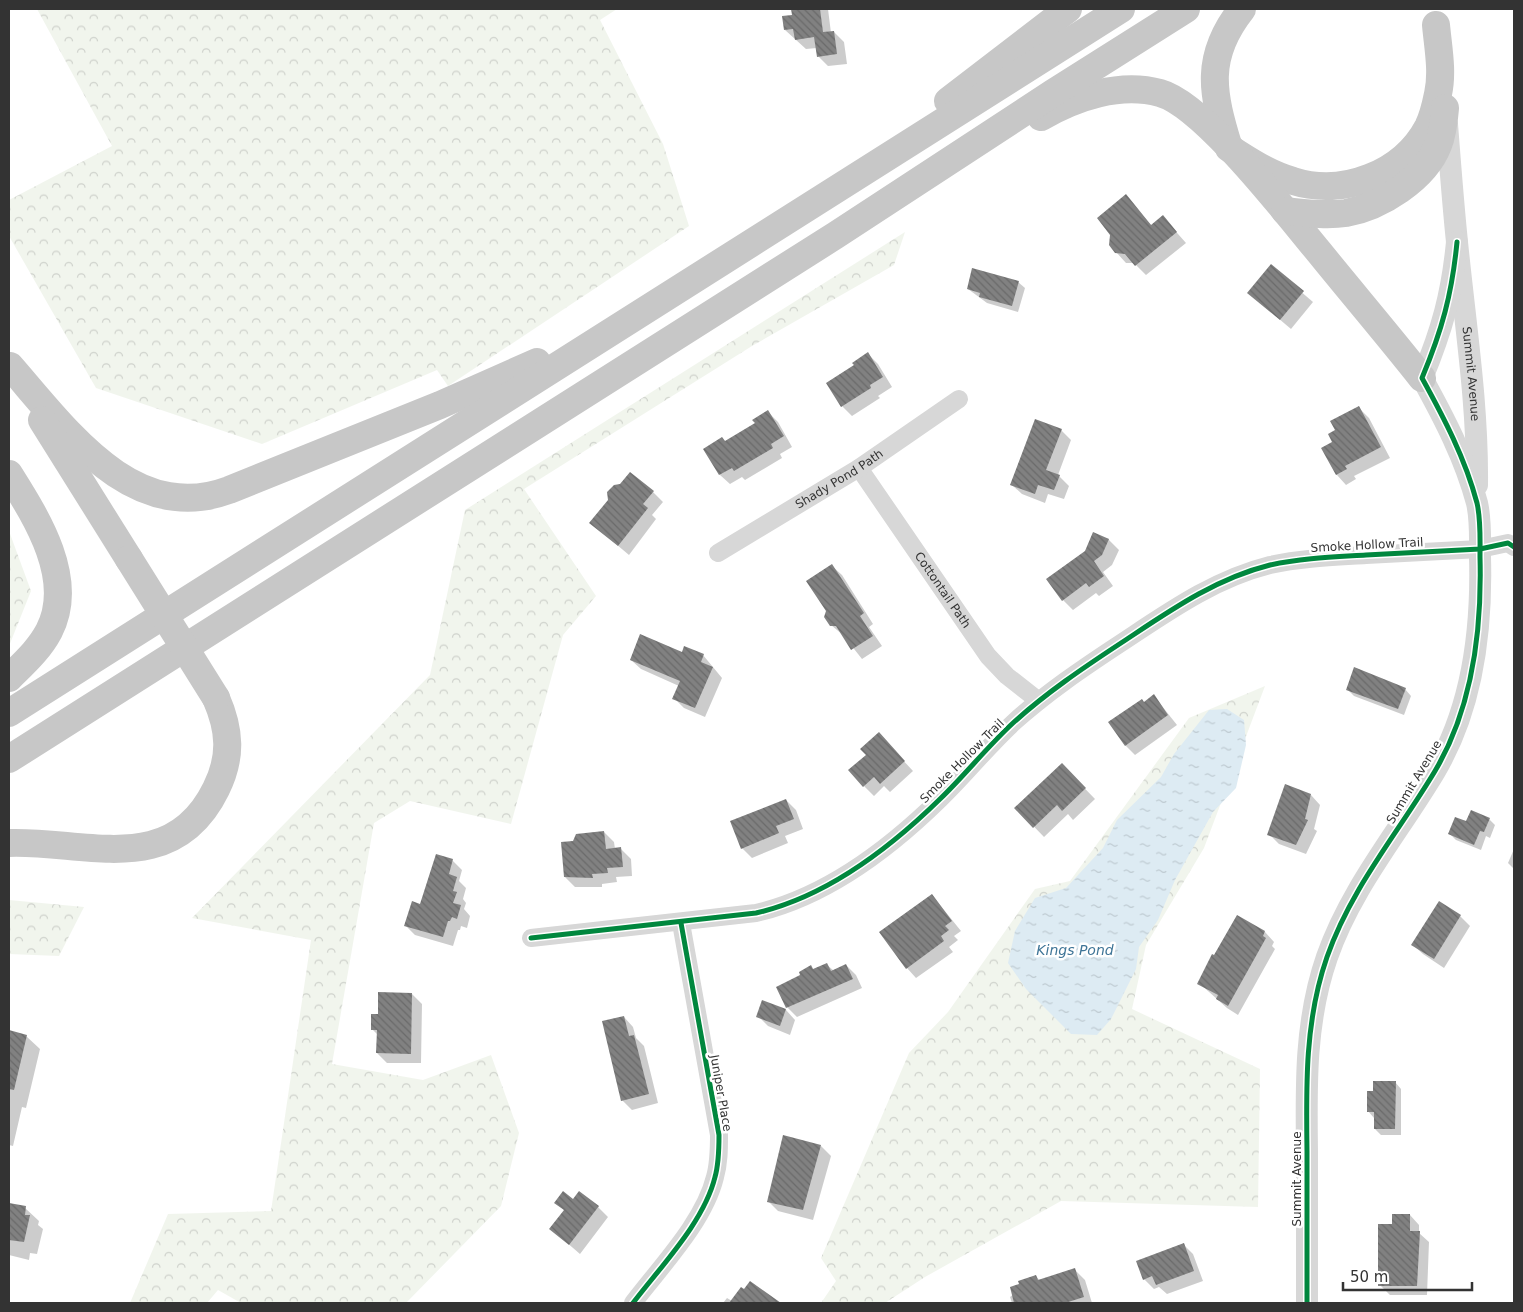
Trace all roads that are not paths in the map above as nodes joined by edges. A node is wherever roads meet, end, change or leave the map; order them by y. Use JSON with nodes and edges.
{"nodes":[{"id":1,"x":1068,"y":9,"type":"edge"},
{"id":2,"x":1121,"y":9,"type":"edge"},
{"id":3,"x":1186,"y":9,"type":"edge"},
{"id":4,"x":1242,"y":9,"type":"edge"},
{"id":5,"x":1436,"y":25,"type":"dead end"},
{"id":6,"x":1445,"y":107,"type":"joint"},
{"id":7,"x":1229,"y":148,"type":"junction"},
{"id":8,"x":1284,"y":211,"type":"junction"},
{"id":9,"x":772,"y":230,"type":"junction"},
{"id":10,"x":836,"y":235,"type":"junction"},
{"id":11,"x":1457,"y":242,"type":"junction"},
{"id":12,"x":651,"y":307,"type":"junction"},
{"id":13,"x":9,"y":365,"type":"edge"},
{"id":14,"x":1422,"y":378,"type":"junction"},
{"id":15,"x":959,"y":399,"type":"dead end"},
{"id":16,"x":859,"y":468,"type":"junction"},
{"id":17,"x":9,"y":474,"type":"edge"},
{"id":18,"x":1477,"y":506,"type":"junction"},
{"id":19,"x":1514,"y":547,"type":"edge"},
{"id":20,"x":1480,"y":549,"type":"junction"},
{"id":21,"x":718,"y":554,"type":"dead end"},
{"id":22,"x":9,"y":678,"type":"edge"},
{"id":23,"x":1039,"y":701,"type":"junction"},
{"id":24,"x":9,"y":713,"type":"edge"},
{"id":25,"x":9,"y":759,"type":"edge"},
{"id":26,"x":9,"y":843,"type":"edge"},
{"id":27,"x":680,"y":923,"type":"junction"},
{"id":28,"x":531,"y":938,"type":"dead end"},
{"id":29,"x":633,"y":1303,"type":"edge"},
{"id":30,"x":1307,"y":1303,"type":"edge"}],
"edges":[{"from":1,"to":9,"type":"highway"},
{"from":2,"to":9,"type":"highway"},
{"from":3,"to":10,"type":"highway"},
{"from":4,"to":7,"type":"highway"},
{"from":5,"to":7,"type":"highway"},
{"from":6,"to":8,"type":"highway"},
{"from":6,"to":11,"type":"street","name":"Summit Avenue"},
{"from":7,"to":8,"type":"highway"},
{"from":7,"to":10,"type":"highway"},
{"from":8,"to":14,"type":"highway"},
{"from":9,"to":12,"type":"highway"},
{"from":10,"to":25,"type":"highway"},
{"from":11,"to":14,"type":"street","name":"Summit Avenue"},
{"from":11,"to":18,"type":"street","name":"Summit Avenue"},
{"from":12,"to":13,"type":"highway"},
{"from":12,"to":24,"type":"highway"},
{"from":13,"to":26,"type":"highway","bridge":true},
{"from":14,"to":18,"type":"street","name":"Summit Avenue"},
{"from":15,"to":16,"type":"street","name":"Shady Pond Path"},
{"from":16,"to":21,"type":"street","name":"Shady Pond Path"},
{"from":16,"to":23,"type":"street","name":"Cottontail Path"},
{"from":17,"to":22,"type":"highway"},
{"from":18,"to":20,"type":"street","name":"Summit Avenue"},
{"from":19,"to":20,"type":"street","name":"Smoke Hollow Trail"},
{"from":20,"to":23,"type":"street","name":"Smoke Hollow Trail"},
{"from":20,"to":30,"type":"street","name":"Summit Avenue"},
{"from":23,"to":27,"type":"street","name":"Smoke Hollow Trail"},
{"from":27,"to":28,"type":"street","name":"Smoke Hollow Trail"},
{"from":27,"to":29,"type":"street","name":"Juniper Place"}]}
